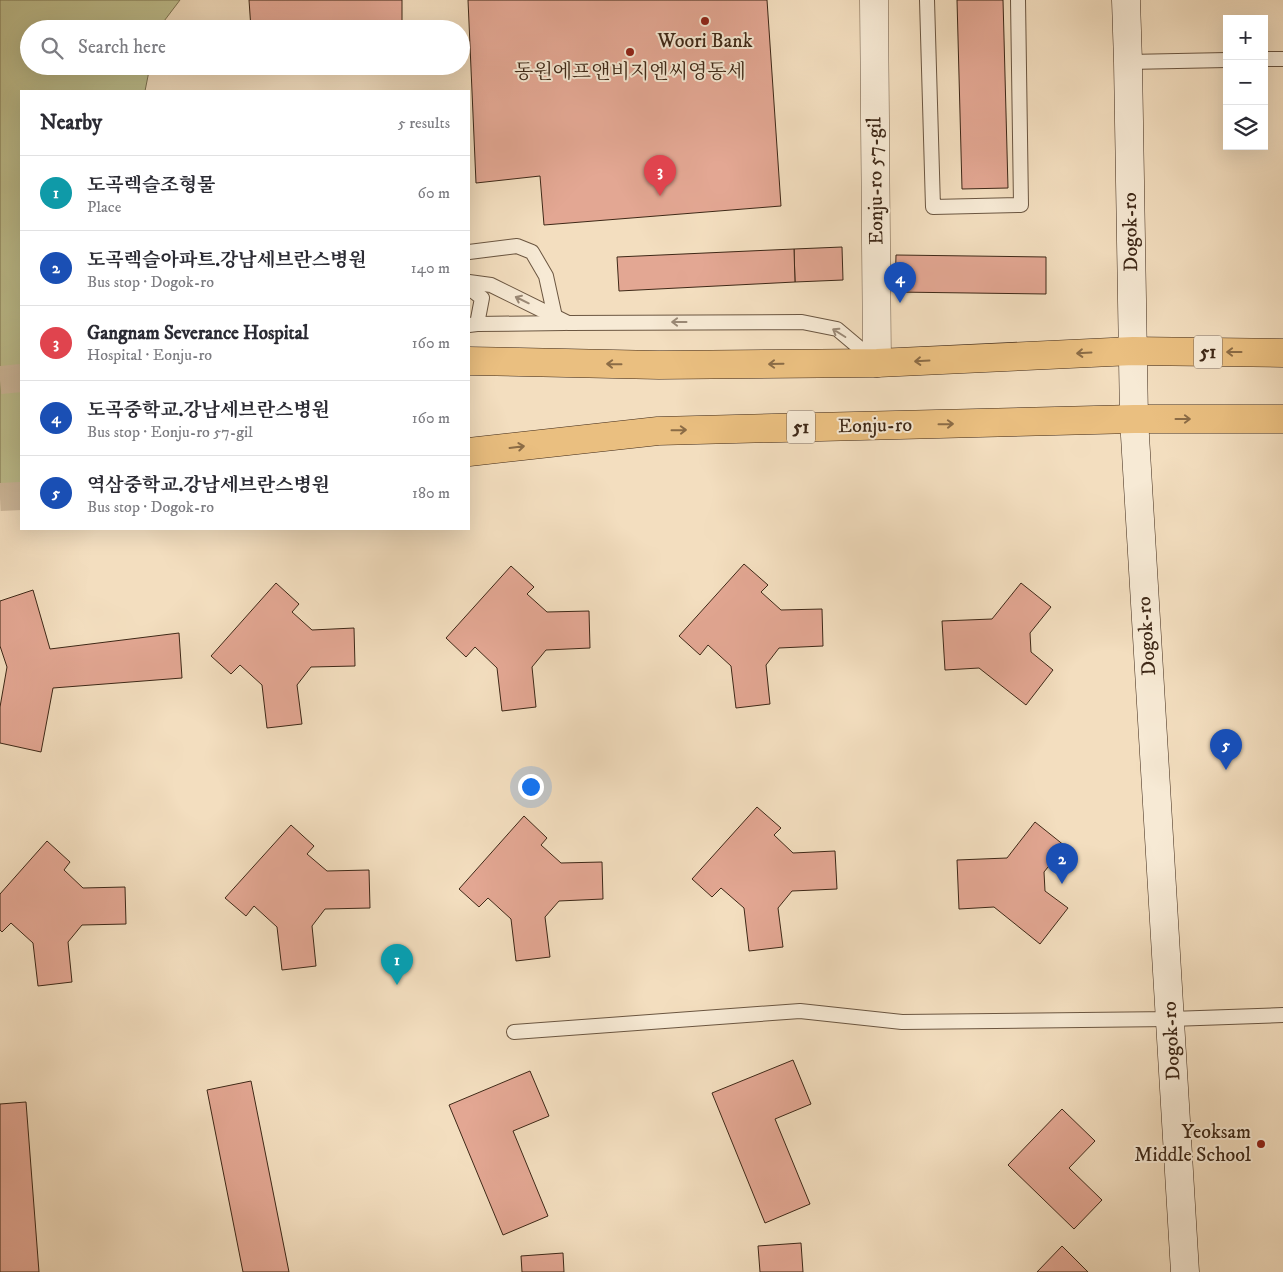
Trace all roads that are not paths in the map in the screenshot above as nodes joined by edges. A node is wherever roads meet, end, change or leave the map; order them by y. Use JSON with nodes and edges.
{"nodes":[{"id":1,"x":874,"y":0,"type":"edge"},
{"id":2,"x":927,"y":0,"type":"edge"},
{"id":3,"x":1018,"y":0,"type":"edge"},
{"id":4,"x":1126,"y":0,"type":"edge"},
{"id":5,"x":1268,"y":59,"type":"edge"},
{"id":6,"x":1283,"y":59,"type":"edge"},
{"id":7,"x":1223,"y":60,"type":"edge"},
{"id":8,"x":1128,"y":62,"type":"junction"},
{"id":9,"x":470,"y":252,"type":"edge"},
{"id":10,"x":470,"y":282,"type":"edge"},
{"id":11,"x":470,"y":289,"type":"edge"},
{"id":12,"x":555,"y":316,"type":"junction"},
{"id":13,"x":568,"y":323,"type":"junction"},
{"id":14,"x":473,"y":324,"type":"edge"},
{"id":15,"x":1133,"y":351,"type":"junction"},
{"id":16,"x":1283,"y":353,"type":"edge"},
{"id":17,"x":470,"y":361,"type":"edge"},
{"id":18,"x":877,"y":363,"type":"junction"},
{"id":19,"x":1134,"y":419,"type":"junction"},
{"id":20,"x":1283,"y":419,"type":"edge"},
{"id":21,"x":470,"y":452,"type":"edge"},
{"id":22,"x":1283,"y":1015,"type":"edge"},
{"id":23,"x":1171,"y":1019,"type":"junction"},
{"id":24,"x":514,"y":1032,"type":"dead end"},
{"id":25,"x":1185,"y":1272,"type":"edge"}],
"edges":[{"from":1,"to":18,"type":"main road","name":"Eonju-ro 57-gil"},
{"from":2,"to":3,"type":"lane"},
{"from":4,"to":8,"type":"main road","name":"Dogok-ro"},
{"from":5,"to":6,"type":"lane"},
{"from":7,"to":8,"type":"lane"},
{"from":8,"to":15,"type":"main road","name":"Dogok-ro"},
{"from":9,"to":12,"type":"lane"},
{"from":12,"to":10,"type":"lane","one_way":true},
{"from":11,"to":14,"type":"lane"},
{"from":12,"to":13,"type":"lane"},
{"from":13,"to":14,"type":"lane"},
{"from":18,"to":13,"type":"lane","one_way":true},
{"from":16,"to":15,"type":"main road","number":"51","one_way":true},
{"from":15,"to":18,"type":"main road","number":"51","one_way":true},
{"from":15,"to":19,"type":"main road","name":"Dogok-ro"},
{"from":18,"to":17,"type":"main road","number":"51","one_way":true},
{"from":19,"to":20,"type":"main road","name":"Eonju-ro","number":"51","one_way":true},
{"from":21,"to":19,"type":"main road","name":"Eonju-ro","number":"51","one_way":true},
{"from":19,"to":23,"type":"main road","name":"Dogok-ro"},
{"from":22,"to":23,"type":"lane"},
{"from":23,"to":24,"type":"lane"},
{"from":23,"to":25,"type":"main road","name":"Dogok-ro"}]}
